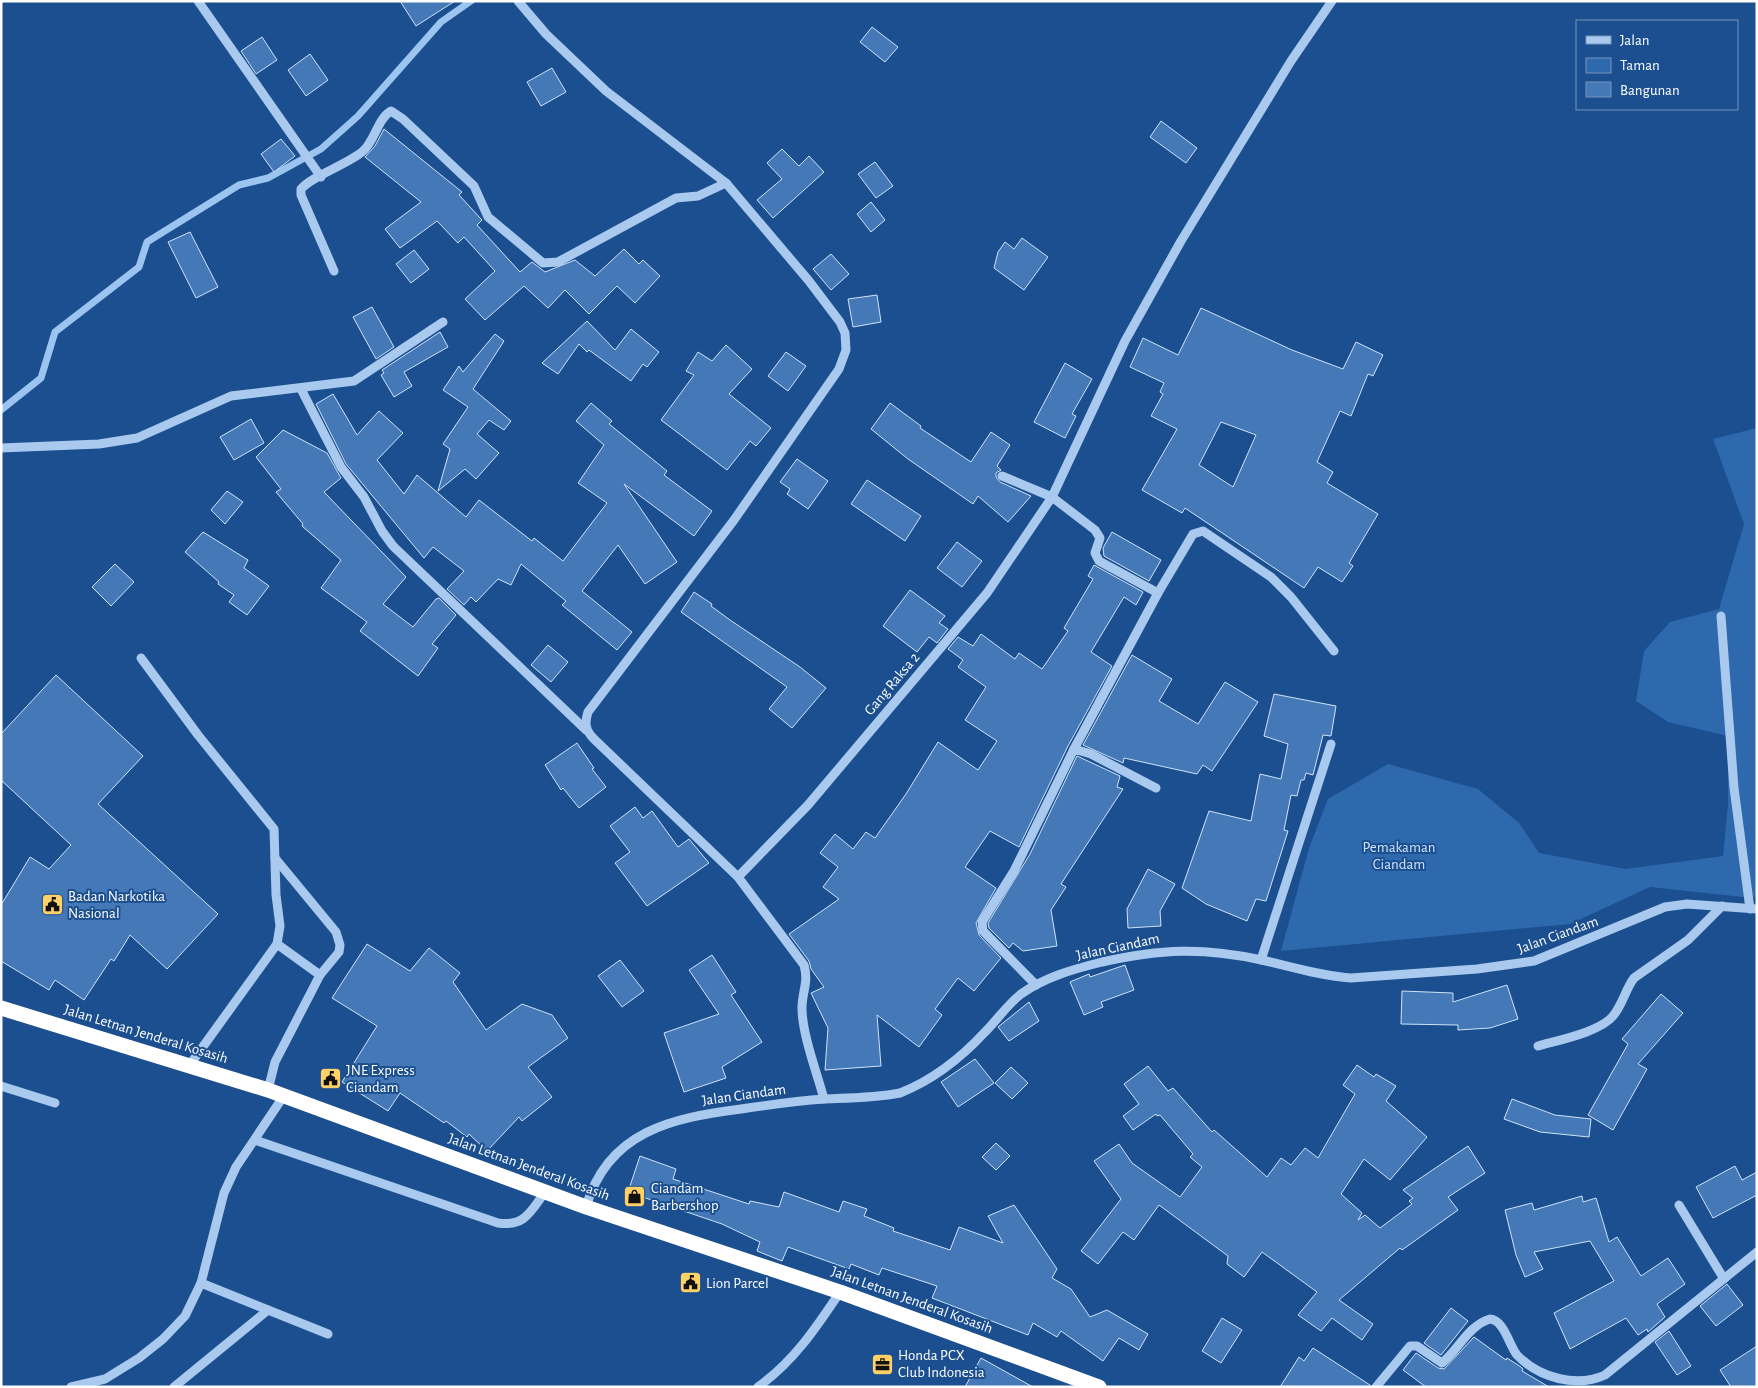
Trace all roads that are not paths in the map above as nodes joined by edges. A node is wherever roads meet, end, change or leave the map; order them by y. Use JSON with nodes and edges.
{"nodes":[{"id":1,"x":198,"y":1,"type":"edge"},
{"id":2,"x":518,"y":1,"type":"edge"},
{"id":3,"x":1332,"y":1,"type":"edge"},
{"id":4,"x":321,"y":177,"type":"junction"},
{"id":5,"x":726,"y":183,"type":"junction"},
{"id":6,"x":334,"y":271,"type":"dead end"},
{"id":7,"x":443,"y":322,"type":"dead end"},
{"id":8,"x":301,"y":389,"type":"junction"},
{"id":9,"x":1,"y":448,"type":"edge"},
{"id":10,"x":1002,"y":476,"type":"dead end"},
{"id":11,"x":1052,"y":497,"type":"junction"},
{"id":12,"x":1158,"y":593,"type":"junction"},
{"id":13,"x":1721,"y":616,"type":"dead end"},
{"id":14,"x":1334,"y":651,"type":"dead end"},
{"id":15,"x":141,"y":658,"type":"dead end"},
{"id":16,"x":587,"y":730,"type":"junction"},
{"id":17,"x":1331,"y":744,"type":"dead end"},
{"id":18,"x":1074,"y":749,"type":"junction"},
{"id":19,"x":1156,"y":788,"type":"dead end"},
{"id":20,"x":275,"y":858,"type":"junction"},
{"id":21,"x":738,"y":877,"type":"junction"},
{"id":22,"x":1722,"y":906,"type":"junction"},
{"id":23,"x":1753,"y":909,"type":"edge"},
{"id":24,"x":277,"y":944,"type":"junction"},
{"id":25,"x":1261,"y":960,"type":"junction"},
{"id":26,"x":320,"y":975,"type":"junction"},
{"id":27,"x":1036,"y":985,"type":"junction"},
{"id":28,"x":1,"y":1008,"type":"edge"},
{"id":29,"x":1538,"y":1046,"type":"dead end"},
{"id":30,"x":189,"y":1066,"type":"junction"},
{"id":31,"x":1,"y":1086,"type":"edge"},
{"id":32,"x":268,"y":1090,"type":"junction"},
{"id":33,"x":283,"y":1097,"type":"junction"},
{"id":34,"x":824,"y":1099,"type":"junction"},
{"id":35,"x":54,"y":1103,"type":"dead end"},
{"id":36,"x":255,"y":1140,"type":"junction"},
{"id":37,"x":545,"y":1192,"type":"junction"},
{"id":38,"x":1679,"y":1205,"type":"dead end"},
{"id":39,"x":586,"y":1207,"type":"junction"},
{"id":40,"x":1757,"y":1252,"type":"edge"},
{"id":41,"x":1724,"y":1279,"type":"junction"},
{"id":42,"x":201,"y":1283,"type":"junction"},
{"id":43,"x":840,"y":1292,"type":"junction"},
{"id":44,"x":268,"y":1310,"type":"junction"},
{"id":45,"x":328,"y":1334,"type":"dead end"},
{"id":46,"x":104,"y":1379,"type":"junction"},
{"id":47,"x":71,"y":1387,"type":"edge"},
{"id":48,"x":111,"y":1387,"type":"edge"},
{"id":49,"x":174,"y":1387,"type":"edge"},
{"id":50,"x":758,"y":1387,"type":"edge"},
{"id":51,"x":1100,"y":1387,"type":"edge"},
{"id":52,"x":1376,"y":1387,"type":"edge"}],
"edges":[{"from":1,"to":4,"type":"street"},
{"from":2,"to":5,"type":"street"},
{"from":3,"to":11,"type":"street","name":"Gang Raksa 2"},
{"from":4,"to":5,"type":"street"},
{"from":4,"to":6,"type":"street"},
{"from":5,"to":16,"type":"street"},
{"from":7,"to":8,"type":"street"},
{"from":8,"to":9,"type":"street"},
{"from":8,"to":16,"type":"street"},
{"from":10,"to":11,"type":"street"},
{"from":11,"to":12,"type":"street"},
{"from":11,"to":21,"type":"street","name":"Gang Raksa 2"},
{"from":12,"to":14,"type":"street"},
{"from":12,"to":18,"type":"street"},
{"from":13,"to":23,"type":"street"},
{"from":15,"to":20,"type":"street"},
{"from":16,"to":21,"type":"street"},
{"from":17,"to":25,"type":"street"},
{"from":18,"to":19,"type":"street"},
{"from":18,"to":27,"type":"street"},
{"from":20,"to":24,"type":"street"},
{"from":20,"to":26,"type":"street"},
{"from":21,"to":34,"type":"street"},
{"from":22,"to":23,"type":"street","name":"Jalan Ciandam"},
{"from":22,"to":25,"type":"street","name":"Jalan Ciandam"},
{"from":22,"to":29,"type":"street"},
{"from":24,"to":26,"type":"street"},
{"from":24,"to":30,"type":"street"},
{"from":25,"to":27,"type":"street","name":"Jalan Ciandam"},
{"from":26,"to":32,"type":"street"},
{"from":27,"to":34,"type":"street","name":"Jalan Ciandam"},
{"from":28,"to":30,"type":"highway","name":"Jalan Letnan Jenderal Kosasih"},
{"from":30,"to":32,"type":"highway","name":"Jalan Letnan Jenderal Kosasih"},
{"from":31,"to":35,"type":"street"},
{"from":32,"to":33,"type":"highway","name":"Jalan Letnan Jenderal Kosasih"},
{"from":33,"to":36,"type":"street"},
{"from":33,"to":37,"type":"highway","name":"Jalan Letnan Jenderal Kosasih"},
{"from":34,"to":39,"type":"street","name":"Jalan Ciandam"},
{"from":36,"to":37,"type":"street"},
{"from":36,"to":42,"type":"street"},
{"from":37,"to":39,"type":"highway","name":"Jalan Letnan Jenderal Kosasih"},
{"from":38,"to":41,"type":"street"},
{"from":39,"to":43,"type":"highway","name":"Jalan Letnan Jenderal Kosasih"},
{"from":40,"to":41,"type":"street"},
{"from":41,"to":52,"type":"street"},
{"from":42,"to":44,"type":"street"},
{"from":42,"to":46,"type":"street"},
{"from":43,"to":50,"type":"street"},
{"from":43,"to":51,"type":"highway","name":"Jalan Letnan Jenderal Kosasih"},
{"from":44,"to":45,"type":"street"},
{"from":44,"to":49,"type":"street"},
{"from":46,"to":47,"type":"street"},
{"from":46,"to":48,"type":"street"}]}
